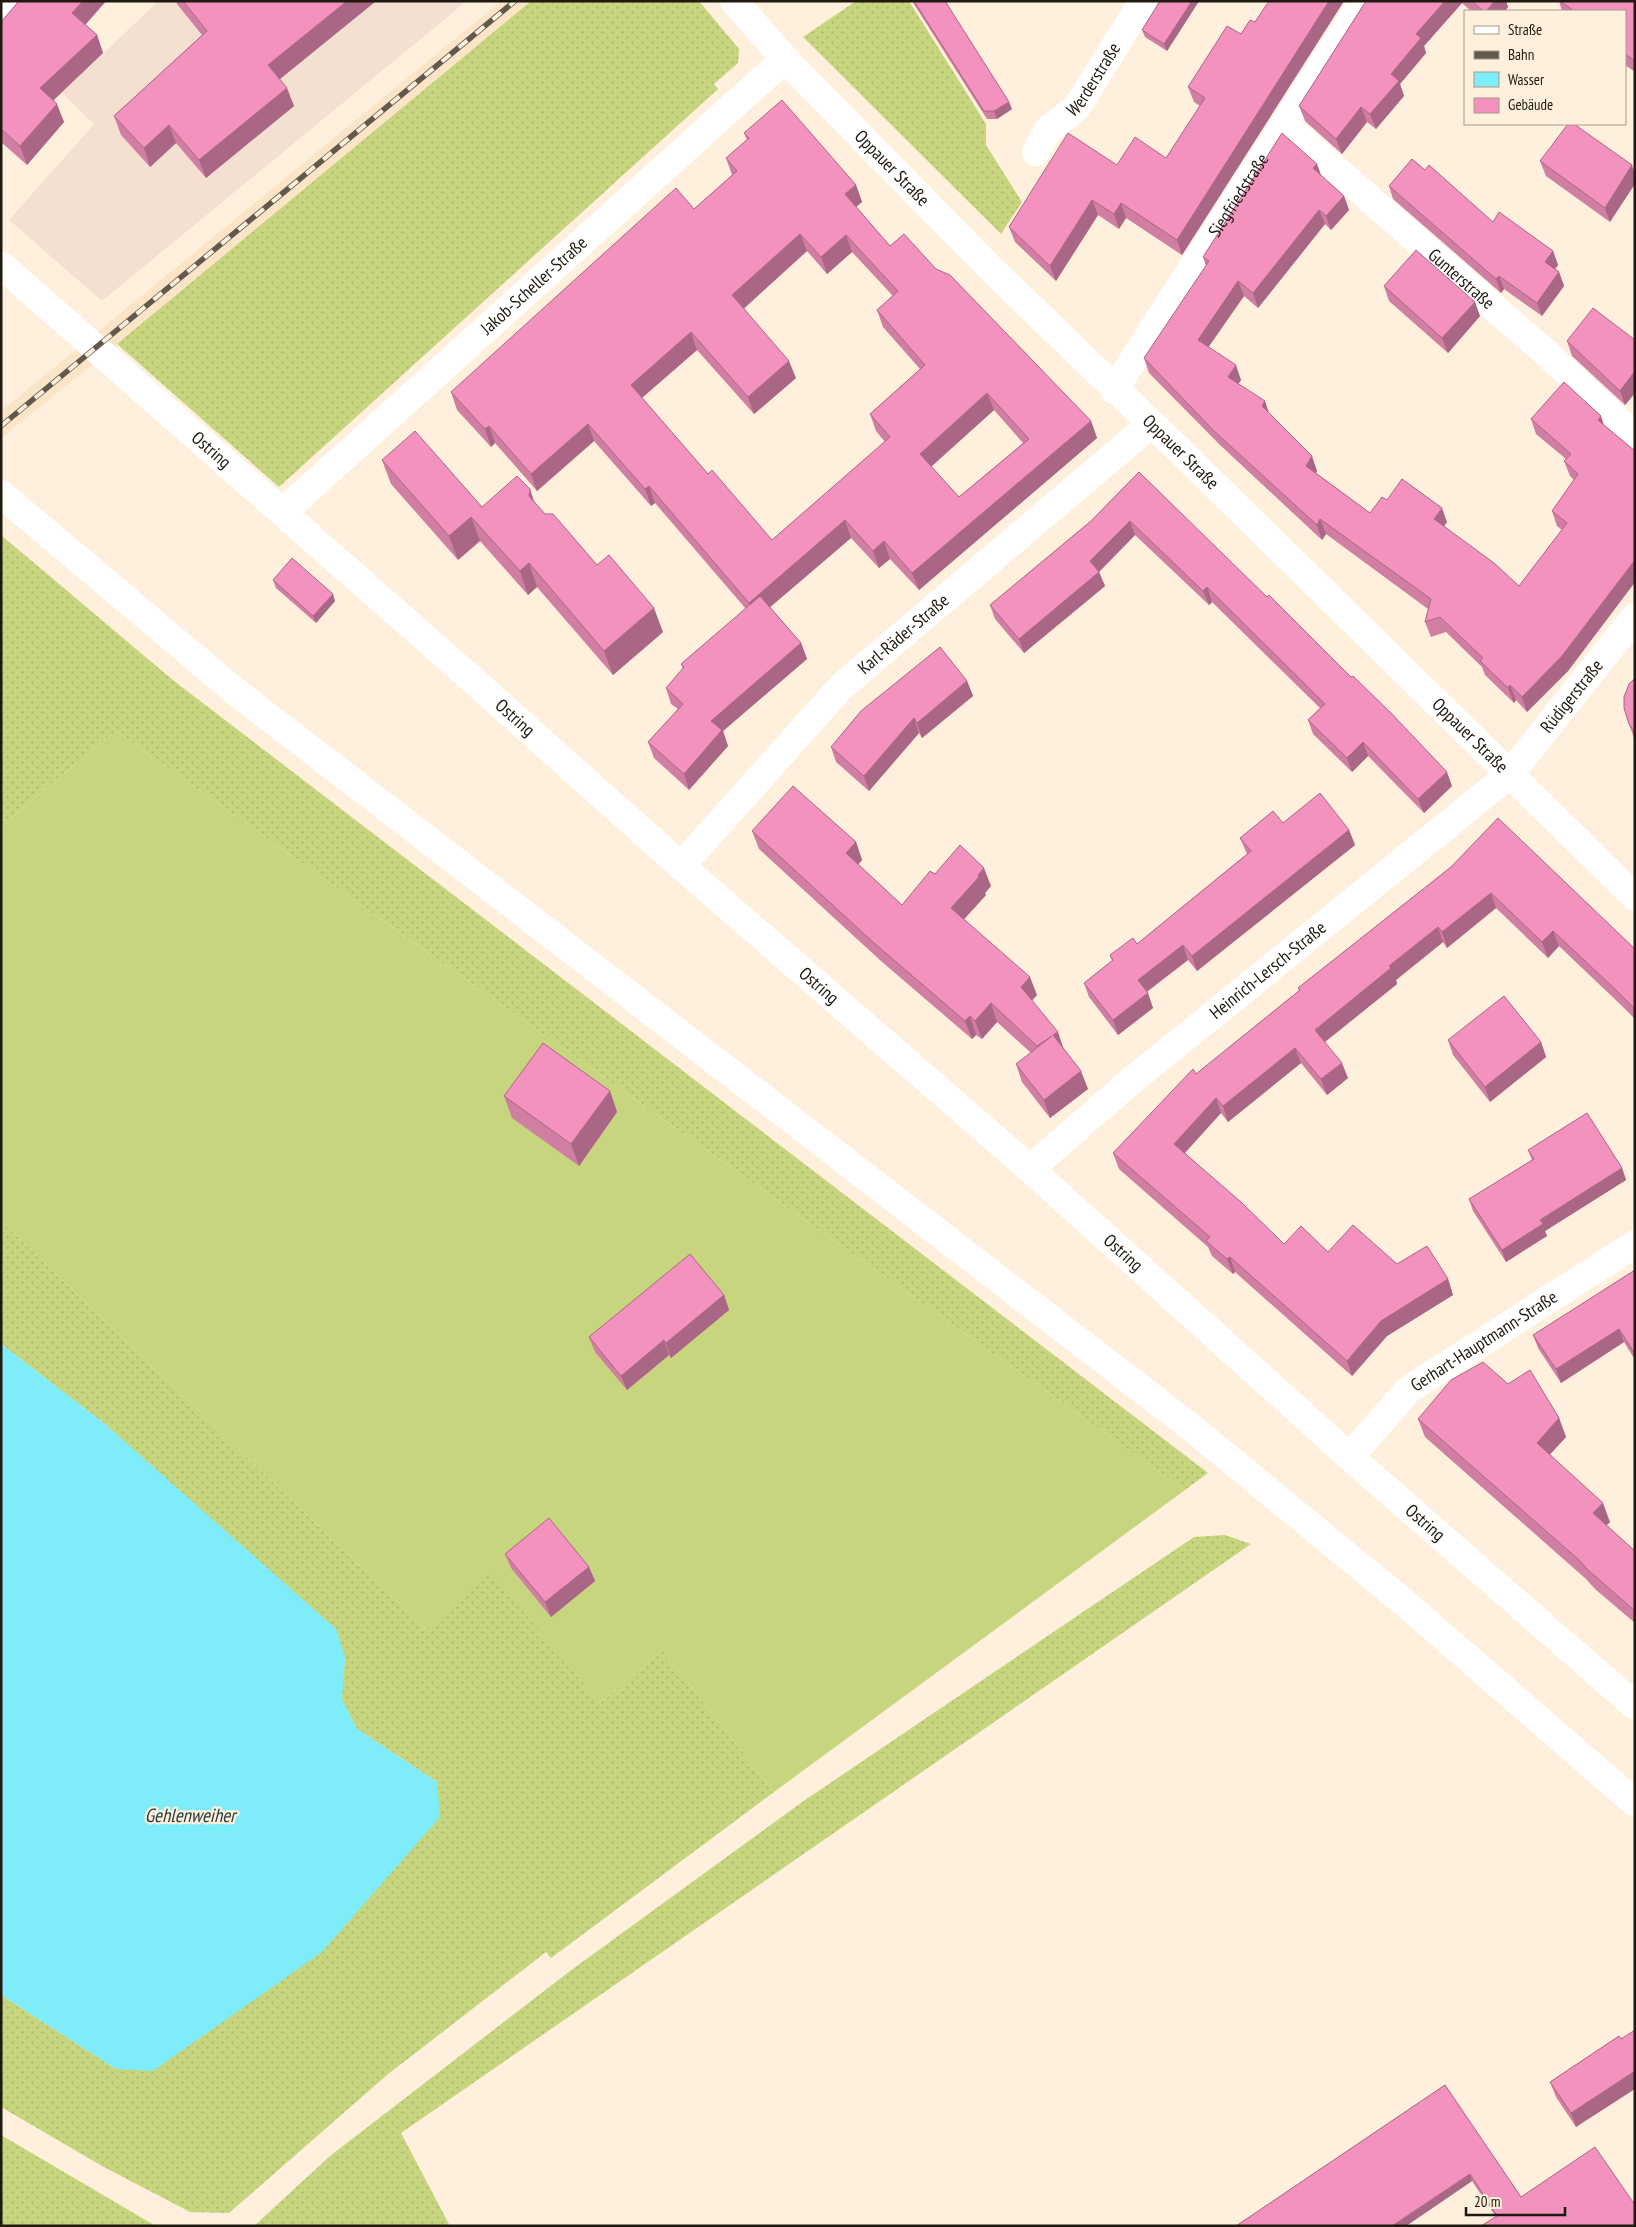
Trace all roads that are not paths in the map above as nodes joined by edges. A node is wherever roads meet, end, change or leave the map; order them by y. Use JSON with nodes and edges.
{"nodes":[{"id":1,"x":9,"y":1,"type":"edge"},
{"id":2,"x":734,"y":1,"type":"edge"},
{"id":3,"x":1142,"y":1,"type":"edge"},
{"id":4,"x":1363,"y":1,"type":"edge"},
{"id":5,"x":1,"y":10,"type":"edge"},
{"id":6,"x":785,"y":59,"type":"junction"},
{"id":7,"x":1285,"y":125,"type":"junction"},
{"id":8,"x":1036,"y":152,"type":"dead end"},
{"id":9,"x":1,"y":265,"type":"edge"},
{"id":10,"x":1114,"y":390,"type":"junction"},
{"id":11,"x":1151,"y":424,"type":"junction"},
{"id":12,"x":1635,"y":436,"type":"edge"},
{"id":13,"x":1,"y":494,"type":"edge"},
{"id":14,"x":283,"y":512,"type":"junction"},
{"id":15,"x":1635,"y":617,"type":"edge"},
{"id":16,"x":1509,"y":775,"type":"junction"},
{"id":17,"x":681,"y":866,"type":"junction"},
{"id":18,"x":1635,"y":897,"type":"edge"},
{"id":19,"x":1030,"y":1169,"type":"junction"},
{"id":20,"x":1635,"y":1244,"type":"edge"},
{"id":21,"x":1350,"y":1456,"type":"junction"},
{"id":22,"x":1635,"y":1706,"type":"edge"},
{"id":23,"x":1635,"y":1803,"type":"edge"}],
"edges":[{"from":1,"to":5,"type":"street"},
{"from":2,"to":6,"type":"street","name":"Oppauer Straße"},
{"from":3,"to":8,"type":"street","name":"Werderstraße"},
{"from":4,"to":7,"type":"street","name":"Siegfriedstraße"},
{"from":6,"to":10,"type":"street","name":"Oppauer Straße"},
{"from":6,"to":14,"type":"street","name":"Jakob-Scheller-Straße"},
{"from":7,"to":10,"type":"street","name":"Siegfriedstraße"},
{"from":7,"to":12,"type":"street","name":"Gunterstraße"},
{"from":9,"to":14,"type":"street","name":"Ostring"},
{"from":10,"to":11,"type":"street","name":"Oppauer Straße"},
{"from":11,"to":16,"type":"street","name":"Oppauer Straße"},
{"from":11,"to":17,"type":"street","name":"Karl-Räder-Straße"},
{"from":13,"to":23,"type":"street"},
{"from":14,"to":17,"type":"street","name":"Ostring"},
{"from":15,"to":16,"type":"street","name":"Rüdigerstraße"},
{"from":16,"to":18,"type":"street","name":"Oppauer Straße"},
{"from":16,"to":19,"type":"street","name":"Heinrich-Lersch-Straße"},
{"from":17,"to":19,"type":"street","name":"Ostring"},
{"from":19,"to":21,"type":"street","name":"Ostring"},
{"from":20,"to":21,"type":"street","name":"Gerhart-Hauptmann-Straße"},
{"from":21,"to":22,"type":"street","name":"Ostring"}]}
